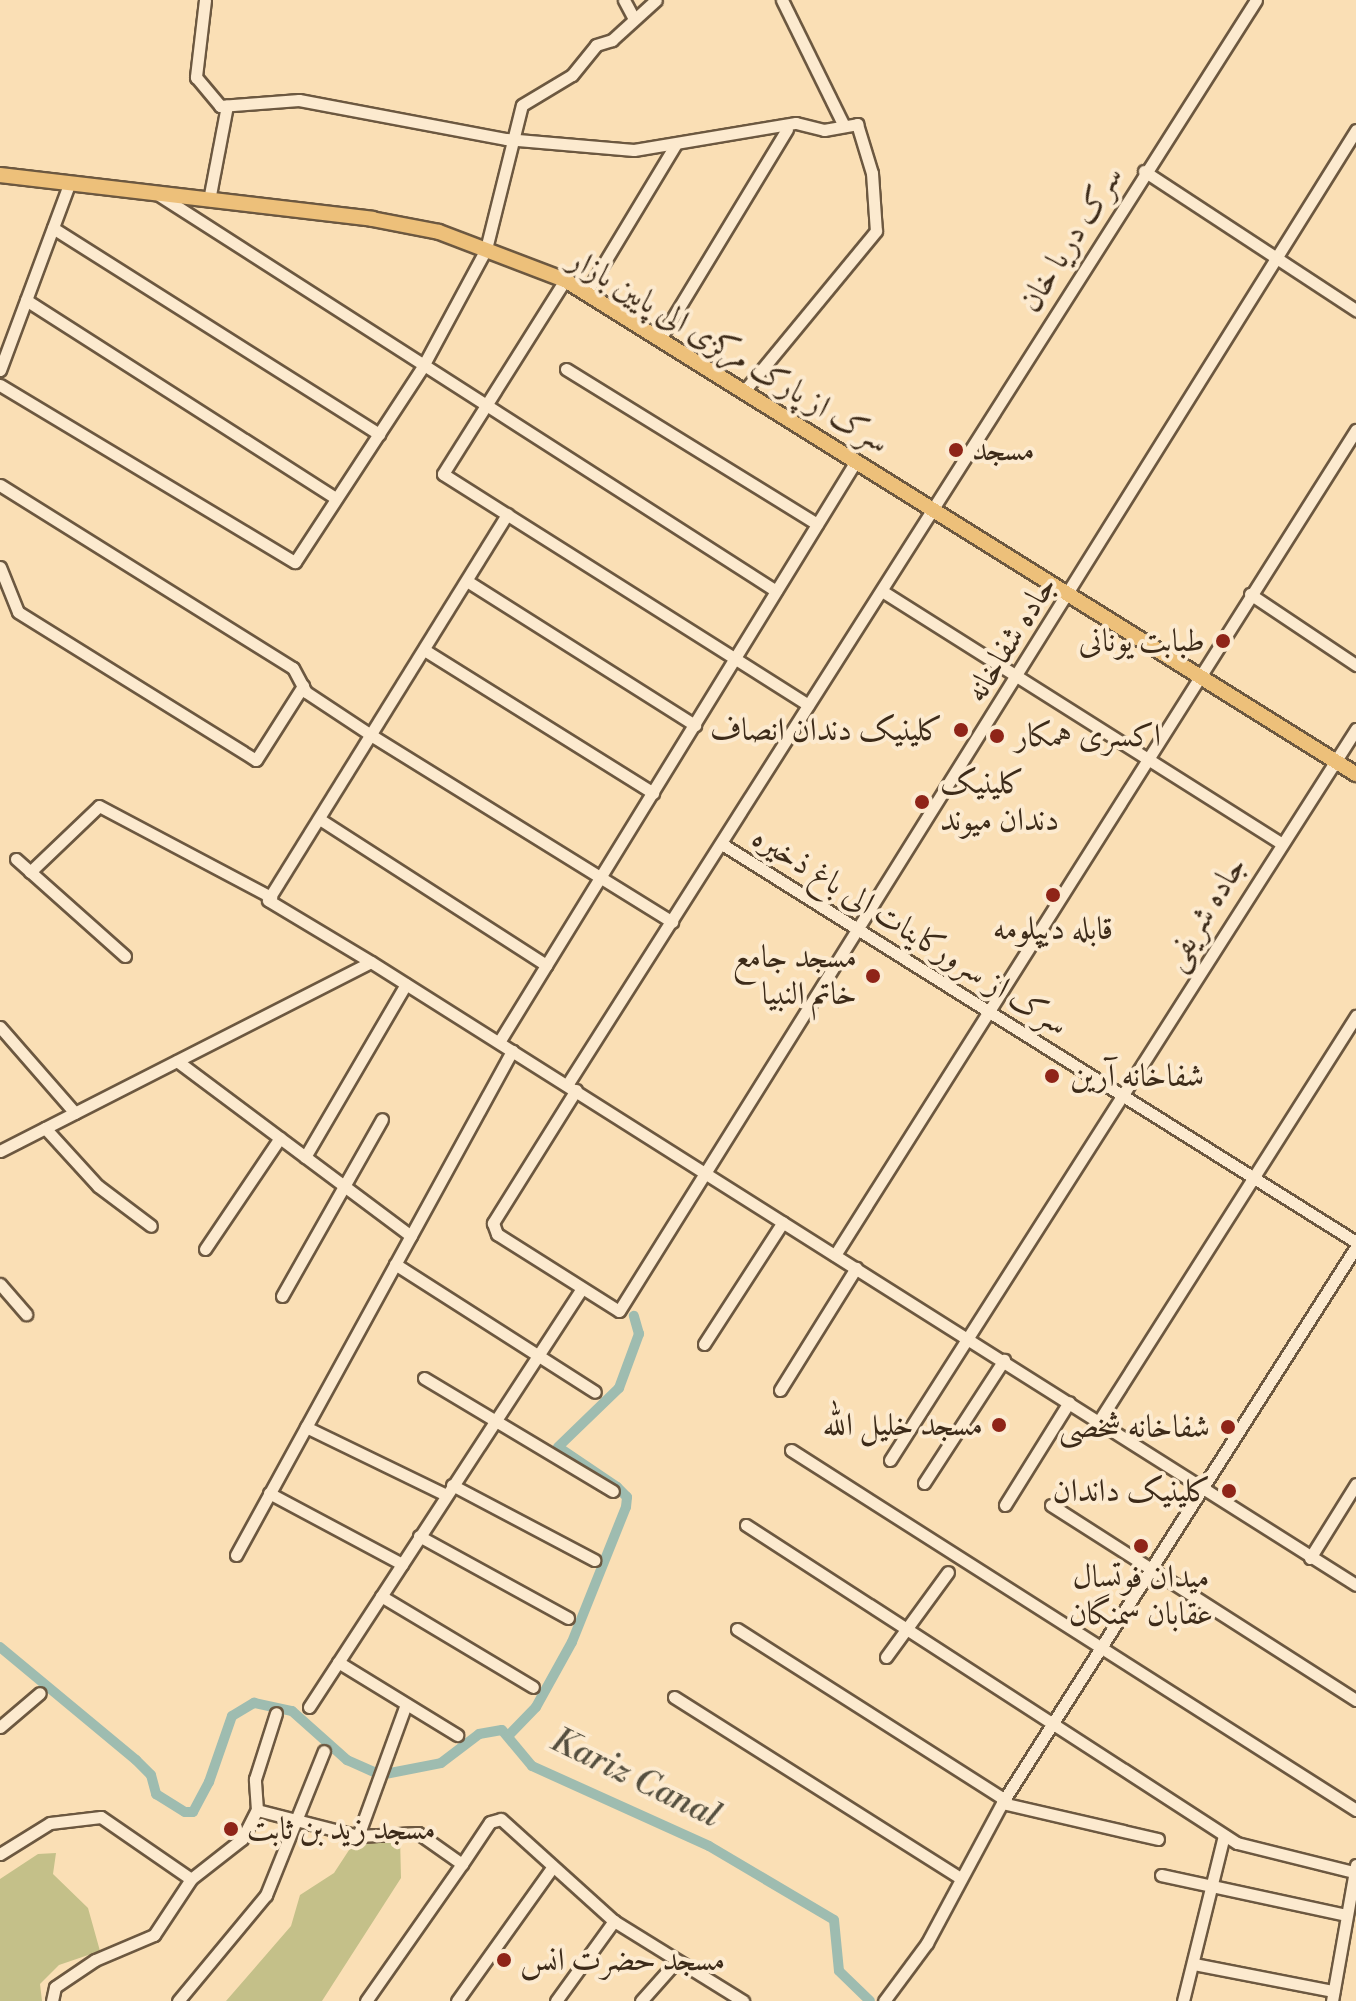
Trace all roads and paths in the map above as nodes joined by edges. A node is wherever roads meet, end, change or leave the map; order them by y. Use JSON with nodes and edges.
{"nodes":[{"id":1,"x":205,"y":0,"type":"edge"},
{"id":2,"x":624,"y":0,"type":"edge"},
{"id":3,"x":656,"y":0,"type":"edge"},
{"id":4,"x":782,"y":0,"type":"edge"},
{"id":5,"x":1256,"y":0,"type":"edge"},
{"id":6,"x":633,"y":17,"type":"junction"},
{"id":7,"x":227,"y":106,"type":"junction"},
{"id":8,"x":844,"y":126,"type":"junction"},
{"id":9,"x":787,"y":129,"type":"junction"},
{"id":10,"x":1356,"y":130,"type":"edge"},
{"id":11,"x":512,"y":137,"type":"junction"},
{"id":12,"x":676,"y":144,"type":"junction"},
{"id":13,"x":1144,"y":171,"type":"junction"},
{"id":14,"x":0,"y":175,"type":"edge"},
{"id":15,"x":69,"y":184,"type":"junction"},
{"id":16,"x":159,"y":194,"type":"junction"},
{"id":17,"x":209,"y":200,"type":"junction"},
{"id":18,"x":53,"y":228,"type":"junction"},
{"id":19,"x":486,"y":249,"type":"junction"},
{"id":20,"x":1276,"y":261,"type":"junction"},
{"id":21,"x":565,"y":280,"type":"junction"},
{"id":22,"x":586,"y":293,"type":"junction"},
{"id":23,"x":26,"y":300,"type":"junction"},
{"id":24,"x":1356,"y":310,"type":"edge"},
{"id":25,"x":660,"y":339,"type":"junction"},
{"id":26,"x":4,"y":344,"type":"edge"},
{"id":27,"x":422,"y":368,"type":"junction"},
{"id":28,"x":566,"y":369,"type":"dead end"},
{"id":29,"x":0,"y":370,"type":"edge"},
{"id":30,"x":0,"y":385,"type":"edge"},
{"id":31,"x":744,"y":391,"type":"junction"},
{"id":32,"x":484,"y":408,"type":"junction"},
{"id":33,"x":1356,"y":430,"type":"edge"},
{"id":34,"x":379,"y":434,"type":"junction"},
{"id":35,"x":856,"y":461,"type":"junction"},
{"id":36,"x":0,"y":485,"type":"edge"},
{"id":37,"x":336,"y":498,"type":"junction"},
{"id":38,"x":933,"y":509,"type":"junction"},
{"id":39,"x":507,"y":514,"type":"junction"},
{"id":40,"x":817,"y":524,"type":"junction"},
{"id":41,"x":0,"y":567,"type":"edge"},
{"id":42,"x":467,"y":581,"type":"junction"},
{"id":43,"x":776,"y":591,"type":"junction"},
{"id":44,"x":882,"y":591,"type":"junction"},
{"id":45,"x":1250,"y":594,"type":"junction"},
{"id":46,"x":1070,"y":595,"type":"junction"},
{"id":47,"x":426,"y":651,"type":"junction"},
{"id":48,"x":735,"y":659,"type":"junction"},
{"id":49,"x":1356,"y":665,"type":"edge"},
{"id":50,"x":1019,"y":675,"type":"junction"},
{"id":51,"x":1199,"y":675,"type":"junction"},
{"id":52,"x":303,"y":686,"type":"junction"},
{"id":53,"x":808,"y":705,"type":"junction"},
{"id":54,"x":695,"y":725,"type":"junction"},
{"id":55,"x":1356,"y":729,"type":"edge"},
{"id":56,"x":374,"y":737,"type":"junction"},
{"id":57,"x":1149,"y":761,"type":"junction"},
{"id":58,"x":1336,"y":761,"type":"junction"},
{"id":59,"x":1356,"y":774,"type":"edge"},
{"id":60,"x":653,"y":793,"type":"junction"},
{"id":61,"x":321,"y":820,"type":"junction"},
{"id":62,"x":1280,"y":843,"type":"junction"},
{"id":63,"x":722,"y":844,"type":"junction"},
{"id":64,"x":16,"y":859,"type":"dead end"},
{"id":65,"x":30,"y":872,"type":"junction"},
{"id":66,"x":599,"y":877,"type":"junction"},
{"id":67,"x":271,"y":897,"type":"junction"},
{"id":68,"x":672,"y":922,"type":"junction"},
{"id":69,"x":858,"y":929,"type":"junction"},
{"id":70,"x":125,"y":956,"type":"dead end"},
{"id":71,"x":371,"y":962,"type":"junction"},
{"id":72,"x":546,"y":965,"type":"junction"},
{"id":73,"x":406,"y":984,"type":"junction"},
{"id":74,"x":988,"y":1011,"type":"junction"},
{"id":75,"x":1356,"y":1016,"type":"edge"},
{"id":76,"x":0,"y":1027,"type":"edge"},
{"id":77,"x":499,"y":1042,"type":"junction"},
{"id":78,"x":512,"y":1051,"type":"junction"},
{"id":79,"x":177,"y":1061,"type":"junction"},
{"id":80,"x":572,"y":1088,"type":"junction"},
{"id":81,"x":1122,"y":1095,"type":"junction"},
{"id":82,"x":75,"y":1113,"type":"junction"},
{"id":83,"x":382,"y":1119,"type":"dead end"},
{"id":84,"x":45,"y":1128,"type":"junction"},
{"id":85,"x":280,"y":1138,"type":"junction"},
{"id":86,"x":1,"y":1149,"type":"edge"},
{"id":87,"x":305,"y":1157,"type":"junction"},
{"id":88,"x":703,"y":1172,"type":"junction"},
{"id":89,"x":1254,"y":1178,"type":"junction"},
{"id":90,"x":342,"y":1185,"type":"junction"},
{"id":91,"x":783,"y":1222,"type":"junction"},
{"id":92,"x":151,"y":1226,"type":"dead end"},
{"id":93,"x":411,"y":1236,"type":"junction"},
{"id":94,"x":1356,"y":1245,"type":"edge"},
{"id":95,"x":205,"y":1249,"type":"dead end"},
{"id":96,"x":835,"y":1255,"type":"junction"},
{"id":97,"x":395,"y":1264,"type":"junction"},
{"id":98,"x":856,"y":1268,"type":"junction"},
{"id":99,"x":0,"y":1284,"type":"edge"},
{"id":100,"x":581,"y":1289,"type":"junction"},
{"id":101,"x":282,"y":1296,"type":"dead end"},
{"id":102,"x":26,"y":1314,"type":"dead end"},
{"id":103,"x":969,"y":1336,"type":"junction"},
{"id":104,"x":704,"y":1344,"type":"dead end"},
{"id":105,"x":538,"y":1354,"type":"junction"},
{"id":106,"x":1004,"y":1360,"type":"junction"},
{"id":107,"x":424,"y":1378,"type":"dead end"},
{"id":108,"x":780,"y":1390,"type":"dead end"},
{"id":109,"x":595,"y":1392,"type":"dead end"},
{"id":110,"x":1069,"y":1402,"type":"junction"},
{"id":111,"x":494,"y":1420,"type":"junction"},
{"id":112,"x":1099,"y":1421,"type":"junction"},
{"id":113,"x":306,"y":1427,"type":"junction"},
{"id":114,"x":791,"y":1450,"type":"dead end"},
{"id":115,"x":890,"y":1460,"type":"dead end"},
{"id":116,"x":924,"y":1483,"type":"dead end"},
{"id":117,"x":1356,"y":1484,"type":"edge"},
{"id":118,"x":449,"y":1490,"type":"junction"},
{"id":119,"x":613,"y":1491,"type":"dead end"},
{"id":120,"x":1204,"y":1491,"type":"junction"},
{"id":121,"x":269,"y":1493,"type":"junction"},
{"id":122,"x":1005,"y":1505,"type":"dead end"},
{"id":123,"x":1051,"y":1505,"type":"dead end"},
{"id":124,"x":746,"y":1525,"type":"dead end"},
{"id":125,"x":419,"y":1536,"type":"junction"},
{"id":126,"x":236,"y":1555,"type":"dead end"},
{"id":127,"x":1310,"y":1558,"type":"junction"},
{"id":128,"x":594,"y":1560,"type":"dead end"},
{"id":129,"x":402,"y":1564,"type":"junction"},
{"id":130,"x":1151,"y":1571,"type":"junction"},
{"id":131,"x":948,"y":1572,"type":"dead end"},
{"id":132,"x":1356,"y":1585,"type":"edge"},
{"id":133,"x":381,"y":1596,"type":"junction"},
{"id":134,"x":568,"y":1618,"type":"dead end"},
{"id":135,"x":907,"y":1627,"type":"junction"},
{"id":136,"x":737,"y":1629,"type":"dead end"},
{"id":137,"x":1104,"y":1645,"type":"junction"},
{"id":138,"x":886,"y":1657,"type":"dead end"},
{"id":139,"x":338,"y":1662,"type":"junction"},
{"id":140,"x":533,"y":1687,"type":"dead end"},
{"id":141,"x":40,"y":1693,"type":"dead end"},
{"id":142,"x":674,"y":1697,"type":"dead end"},
{"id":143,"x":1356,"y":1700,"type":"edge"},
{"id":144,"x":406,"y":1704,"type":"junction"},
{"id":145,"x":309,"y":1707,"type":"dead end"},
{"id":146,"x":276,"y":1713,"type":"dead end"},
{"id":147,"x":1054,"y":1724,"type":"junction"},
{"id":148,"x":0,"y":1727,"type":"edge"},
{"id":149,"x":457,"y":1735,"type":"dead end"},
{"id":150,"x":324,"y":1751,"type":"dead end"},
{"id":151,"x":1004,"y":1802,"type":"junction"},
{"id":152,"x":257,"y":1810,"type":"junction"},
{"id":153,"x":1356,"y":1810,"type":"edge"},
{"id":154,"x":299,"y":1825,"type":"junction"},
{"id":155,"x":1224,"y":1835,"type":"junction"},
{"id":156,"x":358,"y":1836,"type":"junction"},
{"id":157,"x":1158,"y":1839,"type":"dead end"},
{"id":158,"x":0,"y":1854,"type":"edge"},
{"id":159,"x":462,"y":1864,"type":"junction"},
{"id":160,"x":552,"y":1868,"type":"junction"},
{"id":161,"x":1355,"y":1868,"type":"edge"},
{"id":162,"x":1161,"y":1875,"type":"dead end"},
{"id":163,"x":960,"y":1878,"type":"junction"},
{"id":164,"x":191,"y":1879,"type":"junction"},
{"id":165,"x":1211,"y":1885,"type":"junction"},
{"id":166,"x":1346,"y":1915,"type":"junction"},
{"id":167,"x":614,"y":1921,"type":"junction"},
{"id":168,"x":674,"y":1964,"type":"junction"},
{"id":169,"x":1194,"y":1964,"type":"junction"},
{"id":170,"x":1332,"y":1996,"type":"edge"},
{"id":171,"x":52,"y":2001,"type":"edge"},
{"id":172,"x":178,"y":2001,"type":"edge"},
{"id":173,"x":366,"y":2001,"type":"edge"},
{"id":174,"x":457,"y":2001,"type":"edge"},
{"id":175,"x":556,"y":2001,"type":"edge"},
{"id":176,"x":641,"y":2001,"type":"edge"},
{"id":177,"x":743,"y":2001,"type":"edge"},
{"id":178,"x":884,"y":2001,"type":"edge"},
{"id":179,"x":1183,"y":2001,"type":"edge"}],
"edges":[{"from":1,"to":7,"type":"street"},
{"from":2,"to":6,"type":"street"},
{"from":3,"to":6,"type":"street"},
{"from":4,"to":8,"type":"street"},
{"from":5,"to":13,"type":"street","name":"سرک دریا خان"},
{"from":6,"to":11,"type":"street"},
{"from":7,"to":11,"type":"street"},
{"from":7,"to":17,"type":"street"},
{"from":8,"to":9,"type":"street"},
{"from":8,"to":31,"type":"street"},
{"from":9,"to":12,"type":"street"},
{"from":9,"to":25,"type":"street"},
{"from":10,"to":20,"type":"street","name":"جاده شفاخانه"},
{"from":11,"to":12,"type":"street"},
{"from":11,"to":19,"type":"street"},
{"from":12,"to":22,"type":"street"},
{"from":13,"to":20,"type":"street"},
{"from":13,"to":38,"type":"street","name":"سرک دریا خان"},
{"from":14,"to":15,"type":"main road","name":"سرک از پارک مرکزی الی پایین بازار"},
{"from":15,"to":16,"type":"main road","name":"سرک از پارک مرکزی الی پایین بازار"},
{"from":15,"to":18,"type":"street"},
{"from":16,"to":17,"type":"main road","name":"سرک از پارک مرکزی الی پایین بازار"},
{"from":16,"to":27,"type":"street"},
{"from":17,"to":19,"type":"main road","name":"سرک از پارک مرکزی الی پایین بازار"},
{"from":18,"to":23,"type":"street"},
{"from":18,"to":34,"type":"street"},
{"from":19,"to":21,"type":"main road","name":"سرک از پارک مرکزی الی پایین بازار"},
{"from":19,"to":27,"type":"street"},
{"from":20,"to":24,"type":"street"},
{"from":20,"to":46,"type":"street","name":"جاده شفاخانه"},
{"from":21,"to":22,"type":"main road","name":"سرک از پارک مرکزی الی پایین بازار"},
{"from":21,"to":32,"type":"street"},
{"from":22,"to":25,"type":"main road","name":"سرک از پارک مرکزی الی پایین بازار"},
{"from":23,"to":26,"type":"street"},
{"from":23,"to":37,"type":"street"},
{"from":25,"to":31,"type":"main road","name":"سرک از پارک مرکزی الی پایین بازار"},
{"from":26,"to":29,"type":"street"},
{"from":27,"to":32,"type":"street"},
{"from":27,"to":34,"type":"street"},
{"from":28,"to":40,"type":"street"},
{"from":30,"to":37,"type":"street"},
{"from":31,"to":35,"type":"main road","name":"سرک از پارک مرکزی الی پایین بازار"},
{"from":32,"to":39,"type":"street"},
{"from":32,"to":43,"type":"street"},
{"from":33,"to":45,"type":"street"},
{"from":34,"to":37,"type":"street"},
{"from":35,"to":38,"type":"main road","name":"سرک از پارک مرکزی الی پایین بازار"},
{"from":35,"to":40,"type":"street"},
{"from":36,"to":52,"type":"street"},
{"from":38,"to":44,"type":"street","name":"سرک دریا خان"},
{"from":38,"to":46,"type":"main road","name":"سرک از پارک مرکزی الی پایین بازار"},
{"from":39,"to":42,"type":"street"},
{"from":39,"to":48,"type":"street"},
{"from":40,"to":43,"type":"street"},
{"from":41,"to":52,"type":"street"},
{"from":42,"to":47,"type":"street"},
{"from":42,"to":54,"type":"street"},
{"from":43,"to":48,"type":"street"},
{"from":44,"to":50,"type":"street"},
{"from":44,"to":53,"type":"street","name":"سرک دریا خان"},
{"from":45,"to":49,"type":"street"},
{"from":45,"to":51,"type":"street"},
{"from":46,"to":50,"type":"street","name":"جاده شفاخانه"},
{"from":46,"to":51,"type":"main road","name":"سرک از پارک مرکزی الی پایین بازار"},
{"from":47,"to":56,"type":"street"},
{"from":47,"to":60,"type":"street"},
{"from":48,"to":53,"type":"street"},
{"from":48,"to":54,"type":"street"},
{"from":50,"to":57,"type":"street"},
{"from":50,"to":69,"type":"street","name":"جاده شفاخانه"},
{"from":51,"to":57,"type":"street"},
{"from":51,"to":58,"type":"main road","name":"سرک از پارک مرکزی الی پایین بازار"},
{"from":52,"to":56,"type":"street"},
{"from":53,"to":63,"type":"street","name":"سرک دریا خان"},
{"from":54,"to":60,"type":"street"},
{"from":55,"to":58,"type":"street","name":"جاده شریفی"},
{"from":56,"to":61,"type":"street"},
{"from":56,"to":66,"type":"street"},
{"from":57,"to":62,"type":"street"},
{"from":57,"to":74,"type":"street"},
{"from":58,"to":59,"type":"main road","name":"سرک از پارک مرکزی الی پایین بازار"},
{"from":58,"to":62,"type":"street","name":"جاده شریفی"},
{"from":60,"to":66,"type":"street"},
{"from":61,"to":67,"type":"street"},
{"from":61,"to":72,"type":"street"},
{"from":62,"to":81,"type":"street","name":"جاده شریفی"},
{"from":63,"to":68,"type":"street","name":"سرک دریا خان"},
{"from":63,"to":69,"type":"street","name":"سرک از سرورکاینات الی باغ ذخیره"},
{"from":64,"to":65,"type":"street"},
{"from":65,"to":67,"type":"street"},
{"from":65,"to":70,"type":"street"},
{"from":66,"to":68,"type":"street"},
{"from":66,"to":72,"type":"street"},
{"from":67,"to":71,"type":"street"},
{"from":68,"to":80,"type":"street","name":"سرک دریا خان"},
{"from":69,"to":74,"type":"street","name":"سرک از سرورکاینات الی باغ ذخیره"},
{"from":69,"to":88,"type":"street","name":"جاده شفاخانه"},
{"from":71,"to":73,"type":"street"},
{"from":71,"to":79,"type":"street"},
{"from":72,"to":77,"type":"street"},
{"from":73,"to":77,"type":"street"},
{"from":73,"to":87,"type":"street"},
{"from":74,"to":81,"type":"street","name":"سرک از سرورکاینات الی باغ ذخیره"},
{"from":74,"to":96,"type":"street"},
{"from":75,"to":89,"type":"street"},
{"from":76,"to":82,"type":"street"},
{"from":77,"to":78,"type":"street"},
{"from":78,"to":80,"type":"street"},
{"from":78,"to":93,"type":"street"},
{"from":79,"to":82,"type":"street"},
{"from":79,"to":85,"type":"street"},
{"from":80,"to":88,"type":"street"},
{"from":80,"to":100,"type":"street","name":"سرک دریا خان"},
{"from":81,"to":89,"type":"street","name":"سرک از سرورکاینات الی باغ ذخیره"},
{"from":81,"to":103,"type":"street","name":"جاده شریفی"},
{"from":82,"to":84,"type":"street"},
{"from":83,"to":90,"type":"street"},
{"from":84,"to":86,"type":"street"},
{"from":84,"to":92,"type":"street"},
{"from":85,"to":87,"type":"street"},
{"from":85,"to":95,"type":"street"},
{"from":87,"to":90,"type":"street"},
{"from":88,"to":91,"type":"street"},
{"from":88,"to":100,"type":"street","name":"جاده شفاخانه"},
{"from":89,"to":94,"type":"street","name":"سرک از سرورکاینات الی باغ ذخیره"},
{"from":89,"to":112,"type":"street"},
{"from":90,"to":93,"type":"street"},
{"from":90,"to":101,"type":"street"},
{"from":91,"to":96,"type":"street"},
{"from":91,"to":104,"type":"street"},
{"from":93,"to":97,"type":"street"},
{"from":94,"to":120,"type":"street"},
{"from":96,"to":98,"type":"street"},
{"from":97,"to":105,"type":"street"},
{"from":97,"to":113,"type":"street"},
{"from":98,"to":103,"type":"street"},
{"from":98,"to":108,"type":"street"},
{"from":99,"to":102,"type":"street"},
{"from":100,"to":105,"type":"street"},
{"from":103,"to":106,"type":"street"},
{"from":103,"to":115,"type":"street","name":"جاده شریفی"},
{"from":105,"to":109,"type":"street"},
{"from":105,"to":111,"type":"street"},
{"from":106,"to":110,"type":"street"},
{"from":106,"to":116,"type":"street"},
{"from":107,"to":111,"type":"street"},
{"from":110,"to":112,"type":"street"},
{"from":110,"to":122,"type":"street"},
{"from":111,"to":118,"type":"street"},
{"from":111,"to":119,"type":"street"},
{"from":112,"to":120,"type":"street"},
{"from":113,"to":118,"type":"street"},
{"from":113,"to":121,"type":"street"},
{"from":114,"to":137,"type":"street"},
{"from":117,"to":127,"type":"street"},
{"from":118,"to":125,"type":"street"},
{"from":118,"to":128,"type":"street"},
{"from":120,"to":127,"type":"street"},
{"from":120,"to":130,"type":"street"},
{"from":121,"to":126,"type":"street"},
{"from":121,"to":129,"type":"street"},
{"from":123,"to":130,"type":"street"},
{"from":124,"to":135,"type":"street"},
{"from":125,"to":129,"type":"street"},
{"from":125,"to":134,"type":"street"},
{"from":127,"to":132,"type":"street"},
{"from":129,"to":133,"type":"street"},
{"from":130,"to":137,"type":"street"},
{"from":130,"to":143,"type":"street"},
{"from":131,"to":135,"type":"street"},
{"from":133,"to":139,"type":"street"},
{"from":133,"to":140,"type":"street"},
{"from":135,"to":138,"type":"street"},
{"from":135,"to":147,"type":"street"},
{"from":136,"to":151,"type":"street"},
{"from":137,"to":147,"type":"street"},
{"from":137,"to":153,"type":"street"},
{"from":139,"to":144,"type":"street"},
{"from":139,"to":145,"type":"street"},
{"from":141,"to":148,"type":"street"},
{"from":142,"to":163,"type":"street"},
{"from":144,"to":149,"type":"street"},
{"from":144,"to":156,"type":"street"},
{"from":146,"to":152,"type":"street"},
{"from":147,"to":151,"type":"street"},
{"from":147,"to":155,"type":"street"},
{"from":150,"to":154,"type":"street"},
{"from":151,"to":157,"type":"street"},
{"from":151,"to":163,"type":"street"},
{"from":152,"to":154,"type":"street"},
{"from":152,"to":164,"type":"street"},
{"from":154,"to":156,"type":"street"},
{"from":154,"to":172,"type":"street"},
{"from":155,"to":161,"type":"street"},
{"from":155,"to":165,"type":"street"},
{"from":156,"to":159,"type":"street"},
{"from":158,"to":164,"type":"street"},
{"from":159,"to":160,"type":"street"},
{"from":159,"to":173,"type":"street"},
{"from":160,"to":167,"type":"street"},
{"from":160,"to":174,"type":"street"},
{"from":161,"to":166,"type":"street"},
{"from":162,"to":165,"type":"street"},
{"from":163,"to":178,"type":"street"},
{"from":164,"to":171,"type":"street"},
{"from":165,"to":166,"type":"street"},
{"from":165,"to":169,"type":"street"},
{"from":166,"to":170,"type":"street"},
{"from":167,"to":168,"type":"street"},
{"from":167,"to":175,"type":"street"},
{"from":168,"to":176,"type":"street"},
{"from":168,"to":177,"type":"street"},
{"from":169,"to":170,"type":"street"},
{"from":169,"to":179,"type":"street"}]}
